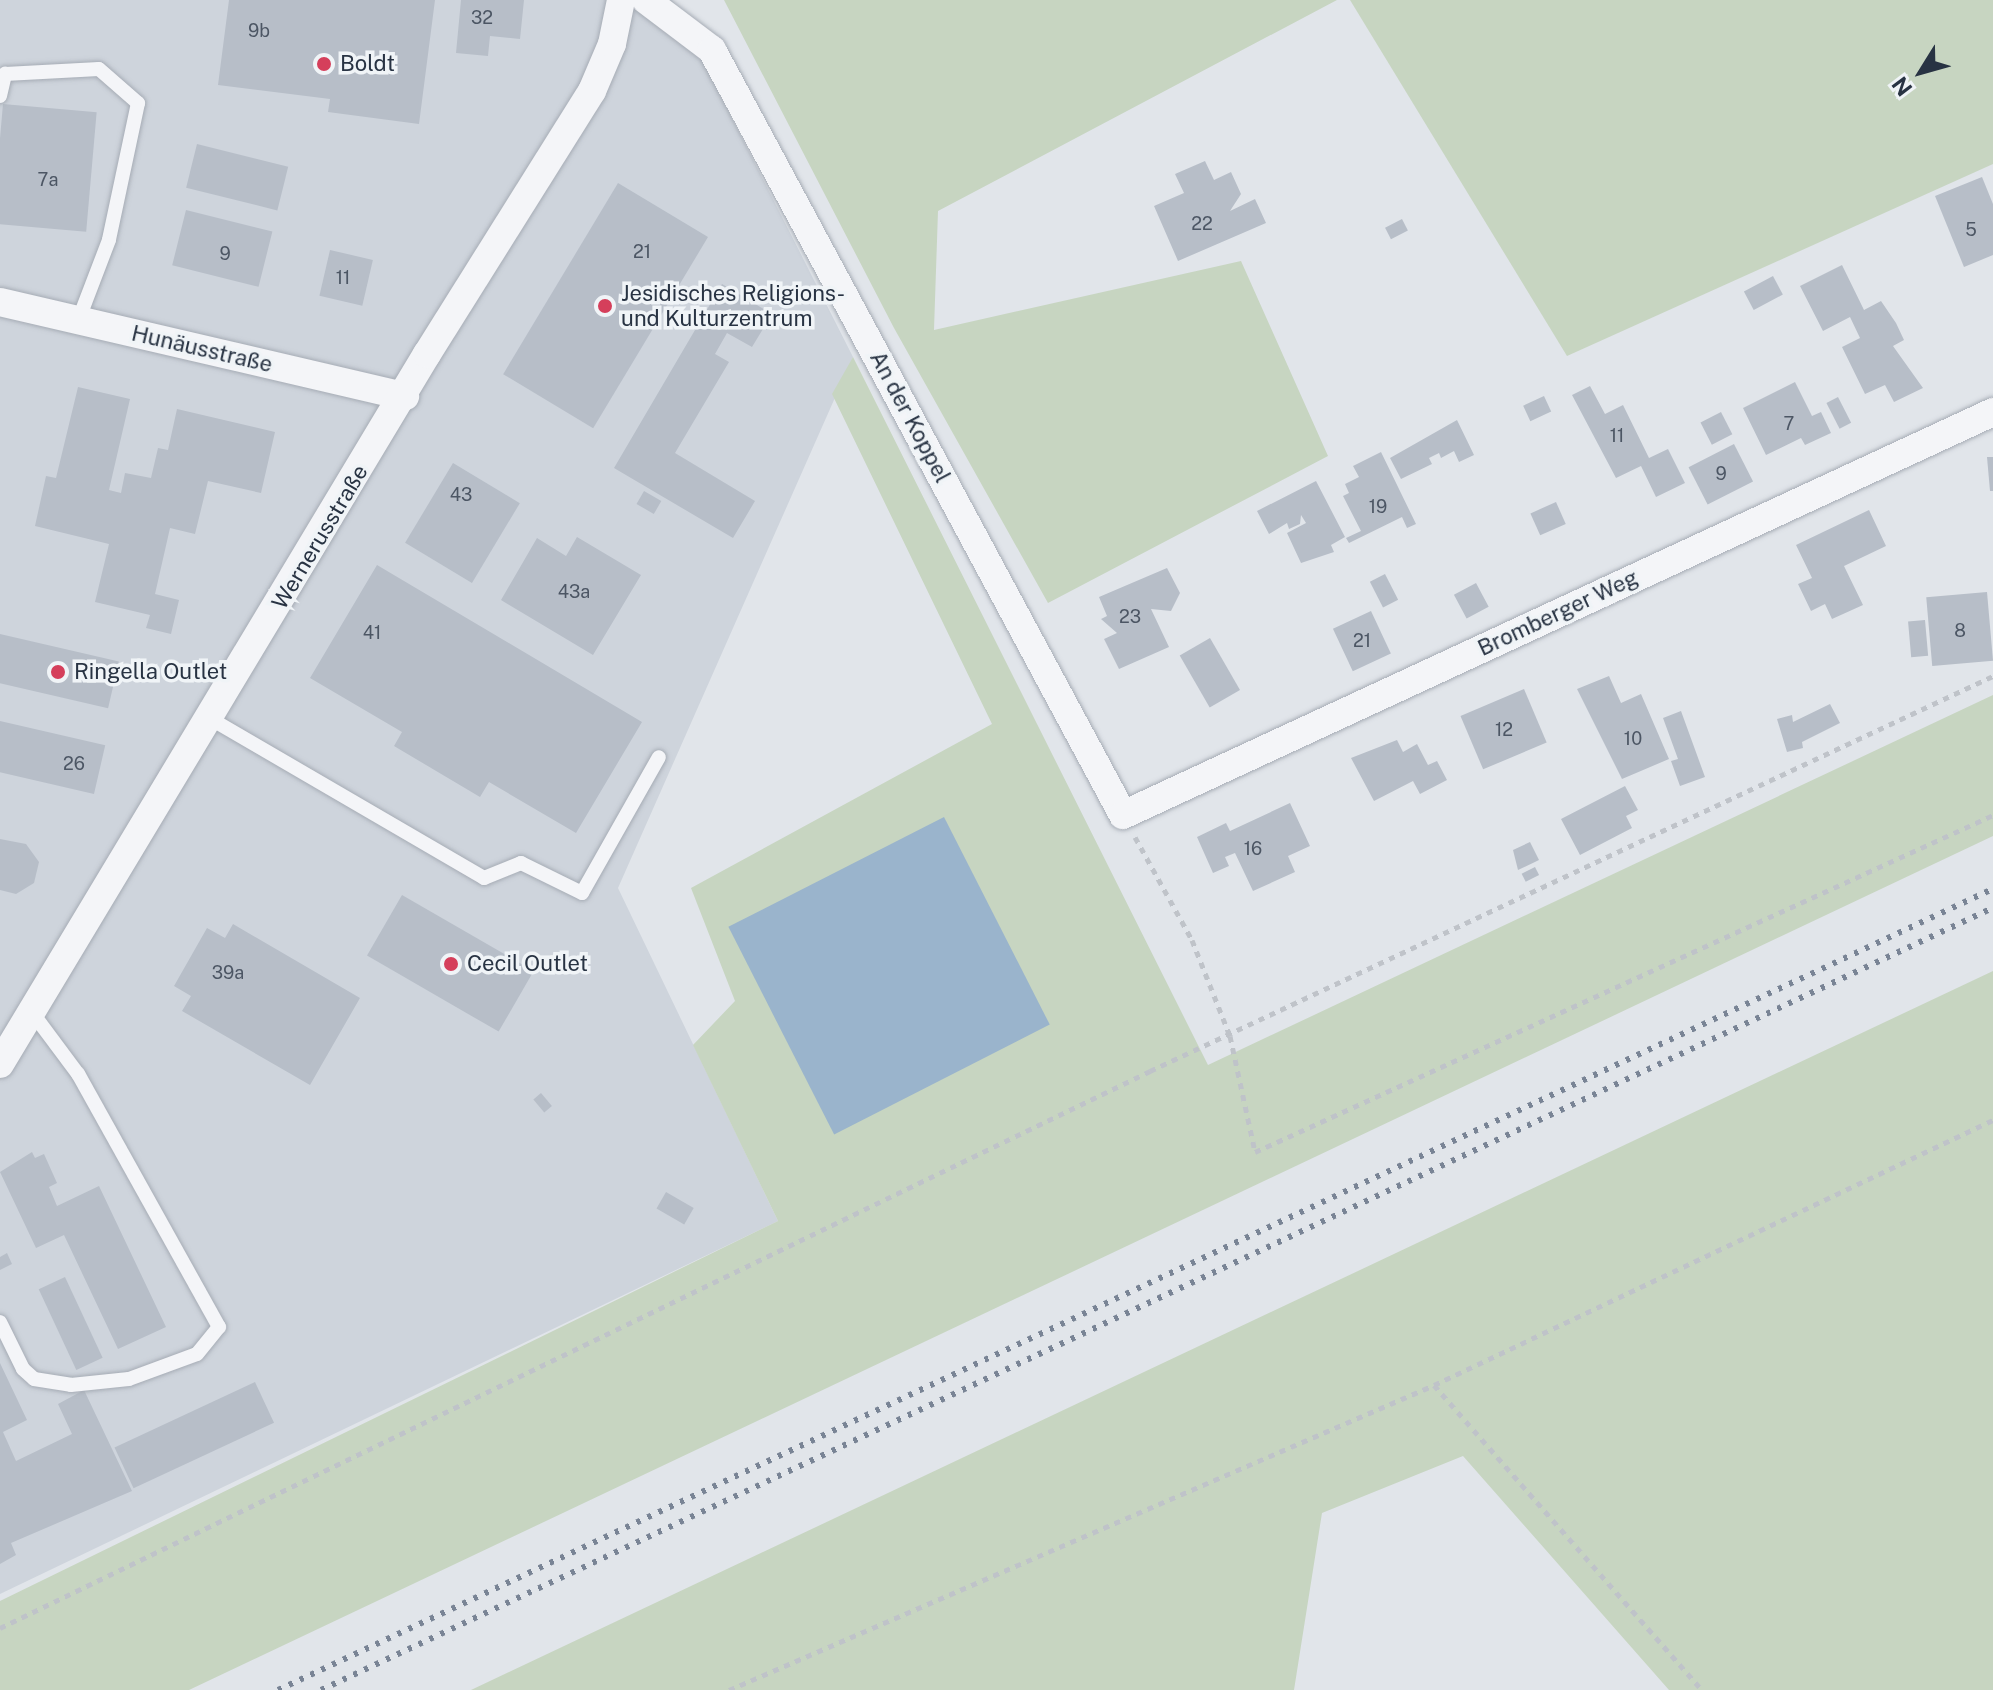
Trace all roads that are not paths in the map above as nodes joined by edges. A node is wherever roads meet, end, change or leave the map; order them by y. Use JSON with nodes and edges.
{"nodes":[{"id":1,"x":621,"y":0,"type":"edge"},
{"id":2,"x":646,"y":0,"type":"edge"},
{"id":3,"x":0,"y":96,"type":"edge"},
{"id":4,"x":0,"y":302,"type":"edge"},
{"id":5,"x":78,"y":321,"type":"junction"},
{"id":6,"x":405,"y":396,"type":"junction"},
{"id":7,"x":1993,"y":412,"type":"edge"},
{"id":8,"x":211,"y":719,"type":"junction"},
{"id":9,"x":659,"y":757,"type":"dead end"},
{"id":10,"x":1123,"y":815,"type":"joint"},
{"id":11,"x":34,"y":1015,"type":"junction"},
{"id":12,"x":0,"y":1064,"type":"edge"},
{"id":13,"x":0,"y":1322,"type":"edge"}],
"edges":[{"from":1,"to":6,"type":"street","name":"Wernerusstraße"},
{"from":2,"to":10,"type":"street","name":"An der Koppel"},
{"from":3,"to":5,"type":"lane"},
{"from":4,"to":5,"type":"street","name":"Hunäusstraße"},
{"from":5,"to":6,"type":"street","name":"Hunäusstraße"},
{"from":6,"to":8,"type":"street","name":"Wernerusstraße"},
{"from":7,"to":10,"type":"street","name":"Bromberger Weg"},
{"from":8,"to":9,"type":"lane"},
{"from":8,"to":11,"type":"street","name":"Wernerusstraße"},
{"from":11,"to":12,"type":"street","name":"Wernerusstraße"},
{"from":11,"to":13,"type":"lane"}]}
